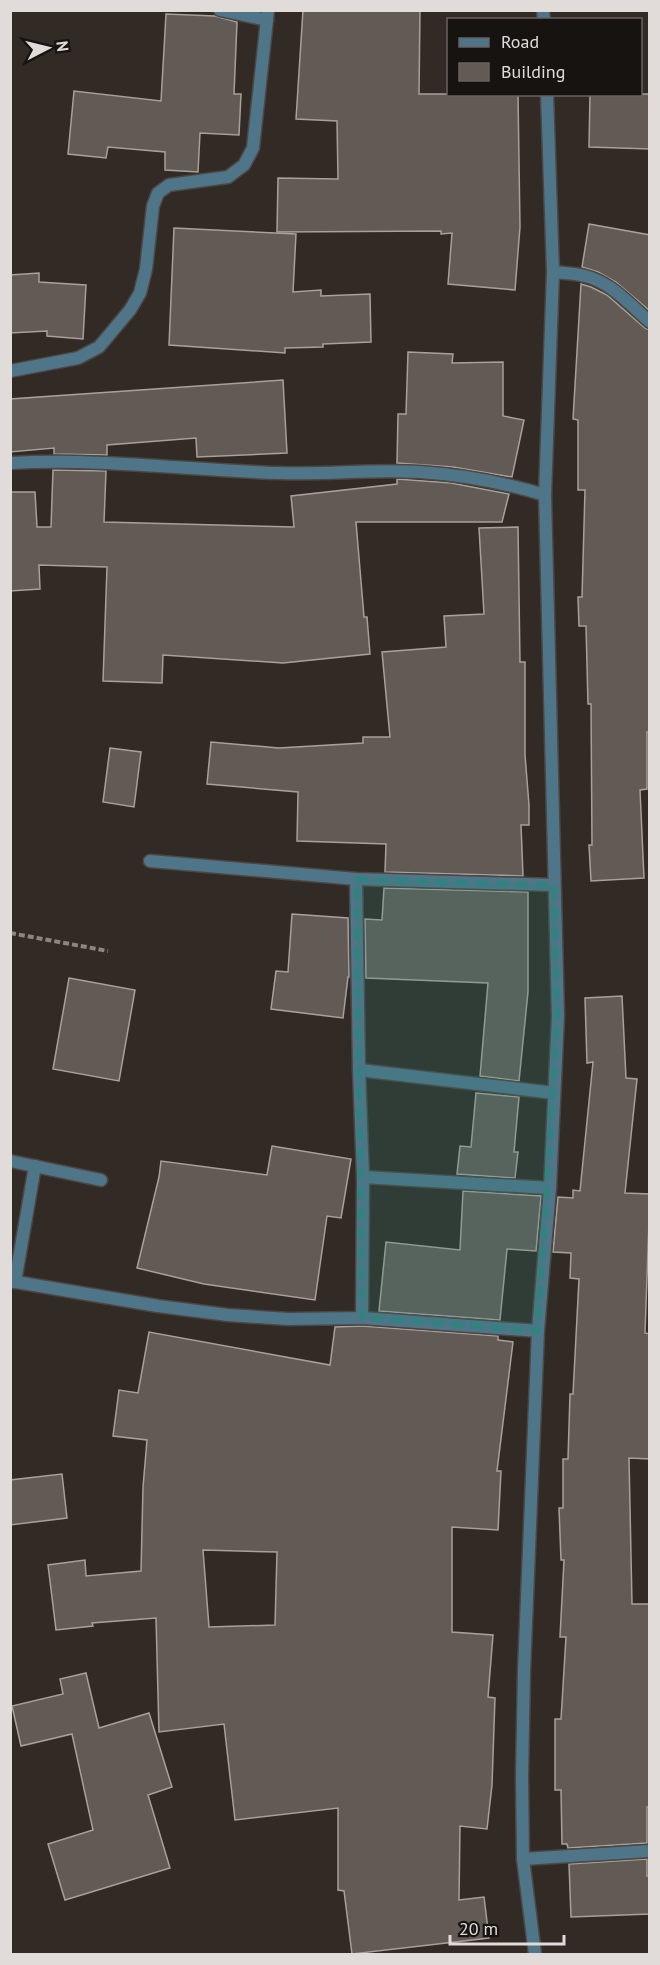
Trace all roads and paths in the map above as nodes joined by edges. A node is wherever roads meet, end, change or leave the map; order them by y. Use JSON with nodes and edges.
{"nodes":[{"id":1,"x":220,"y":10,"type":"edge"},
{"id":2,"x":268,"y":15,"type":"edge"},
{"id":3,"x":547,"y":96,"type":"edge"},
{"id":4,"x":553,"y":272,"type":"junction"},
{"id":5,"x":650,"y":322,"type":"edge"},
{"id":6,"x":10,"y":371,"type":"edge"},
{"id":7,"x":10,"y":463,"type":"edge"},
{"id":8,"x":545,"y":495,"type":"junction"},
{"id":9,"x":150,"y":861,"type":"dead end"},
{"id":10,"x":356,"y":879,"type":"junction"},
{"id":11,"x":554,"y":885,"type":"junction"},
{"id":12,"x":10,"y":933,"type":"edge"},
{"id":13,"x":108,"y":951,"type":"dead end"},
{"id":14,"x":358,"y":1070,"type":"junction"},
{"id":15,"x":554,"y":1094,"type":"junction"},
{"id":16,"x":10,"y":1161,"type":"edge"},
{"id":17,"x":35,"y":1166,"type":"junction"},
{"id":18,"x":363,"y":1177,"type":"junction"},
{"id":19,"x":101,"y":1180,"type":"dead end"},
{"id":20,"x":550,"y":1188,"type":"junction"},
{"id":21,"x":13,"y":1282,"type":"edge"},
{"id":22,"x":362,"y":1318,"type":"junction"},
{"id":23,"x":538,"y":1331,"type":"junction"},
{"id":24,"x":650,"y":1851,"type":"edge"},
{"id":25,"x":523,"y":1859,"type":"junction"},
{"id":26,"x":535,"y":1954,"type":"edge"}],
"edges":[{"from":1,"to":2,"type":"street"},
{"from":2,"to":6,"type":"street"},
{"from":3,"to":4,"type":"street"},
{"from":4,"to":5,"type":"street"},
{"from":4,"to":8,"type":"street"},
{"from":7,"to":8,"type":"street"},
{"from":8,"to":11,"type":"street"},
{"from":9,"to":10,"type":"street"},
{"from":10,"to":11,"type":"street"},
{"from":10,"to":14,"type":"street"},
{"from":11,"to":15,"type":"street"},
{"from":12,"to":13,"type":"path"},
{"from":14,"to":15,"type":"street"},
{"from":14,"to":18,"type":"street"},
{"from":15,"to":20,"type":"street"},
{"from":16,"to":17,"type":"street"},
{"from":17,"to":19,"type":"street"},
{"from":17,"to":21,"type":"street"},
{"from":18,"to":20,"type":"street"},
{"from":18,"to":22,"type":"street"},
{"from":20,"to":23,"type":"street"},
{"from":21,"to":22,"type":"street"},
{"from":22,"to":23,"type":"street"},
{"from":23,"to":25,"type":"street"},
{"from":24,"to":25,"type":"street"},
{"from":25,"to":26,"type":"street"}]}
